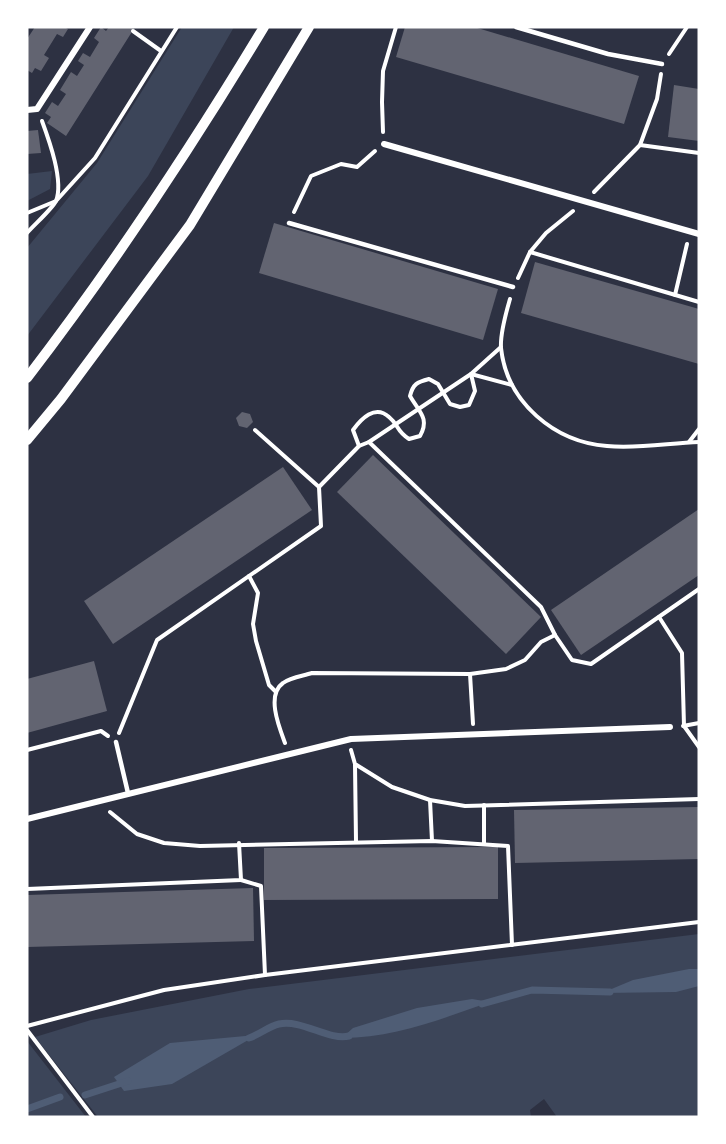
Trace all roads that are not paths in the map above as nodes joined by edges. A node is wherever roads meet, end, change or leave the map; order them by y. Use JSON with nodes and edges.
{"nodes":[{"id":1,"x":90,"y":27,"type":"edge"},
{"id":2,"x":264,"y":27,"type":"edge"},
{"id":3,"x":309,"y":27,"type":"edge"},
{"id":4,"x":516,"y":27,"type":"edge"},
{"id":5,"x":662,"y":64,"type":"road end"},
{"id":6,"x":27,"y":110,"type":"edge"},
{"id":7,"x":384,"y":144,"type":"dead end"},
{"id":8,"x":289,"y":223,"type":"road end"},
{"id":9,"x":699,"y":234,"type":"edge"},
{"id":10,"x":513,"y":287,"type":"road end"},
{"id":11,"x":27,"y":378,"type":"edge"},
{"id":12,"x":27,"y":440,"type":"edge"},
{"id":13,"x":670,"y":727,"type":"dead end"},
{"id":14,"x":116,"y":742,"type":"road end"},
{"id":15,"x":128,"y":793,"type":"junction"},
{"id":16,"x":27,"y":819,"type":"edge"}],
"edges":[{"from":1,"to":6,"type":"street"},
{"from":2,"to":11,"type":"street"},
{"from":3,"to":12,"type":"street"},
{"from":4,"to":5,"type":"lane"},
{"from":7,"to":9,"type":"street"},
{"from":8,"to":10,"type":"lane"},
{"from":13,"to":15,"type":"street"},
{"from":14,"to":15,"type":"lane"},
{"from":15,"to":16,"type":"street"}]}
